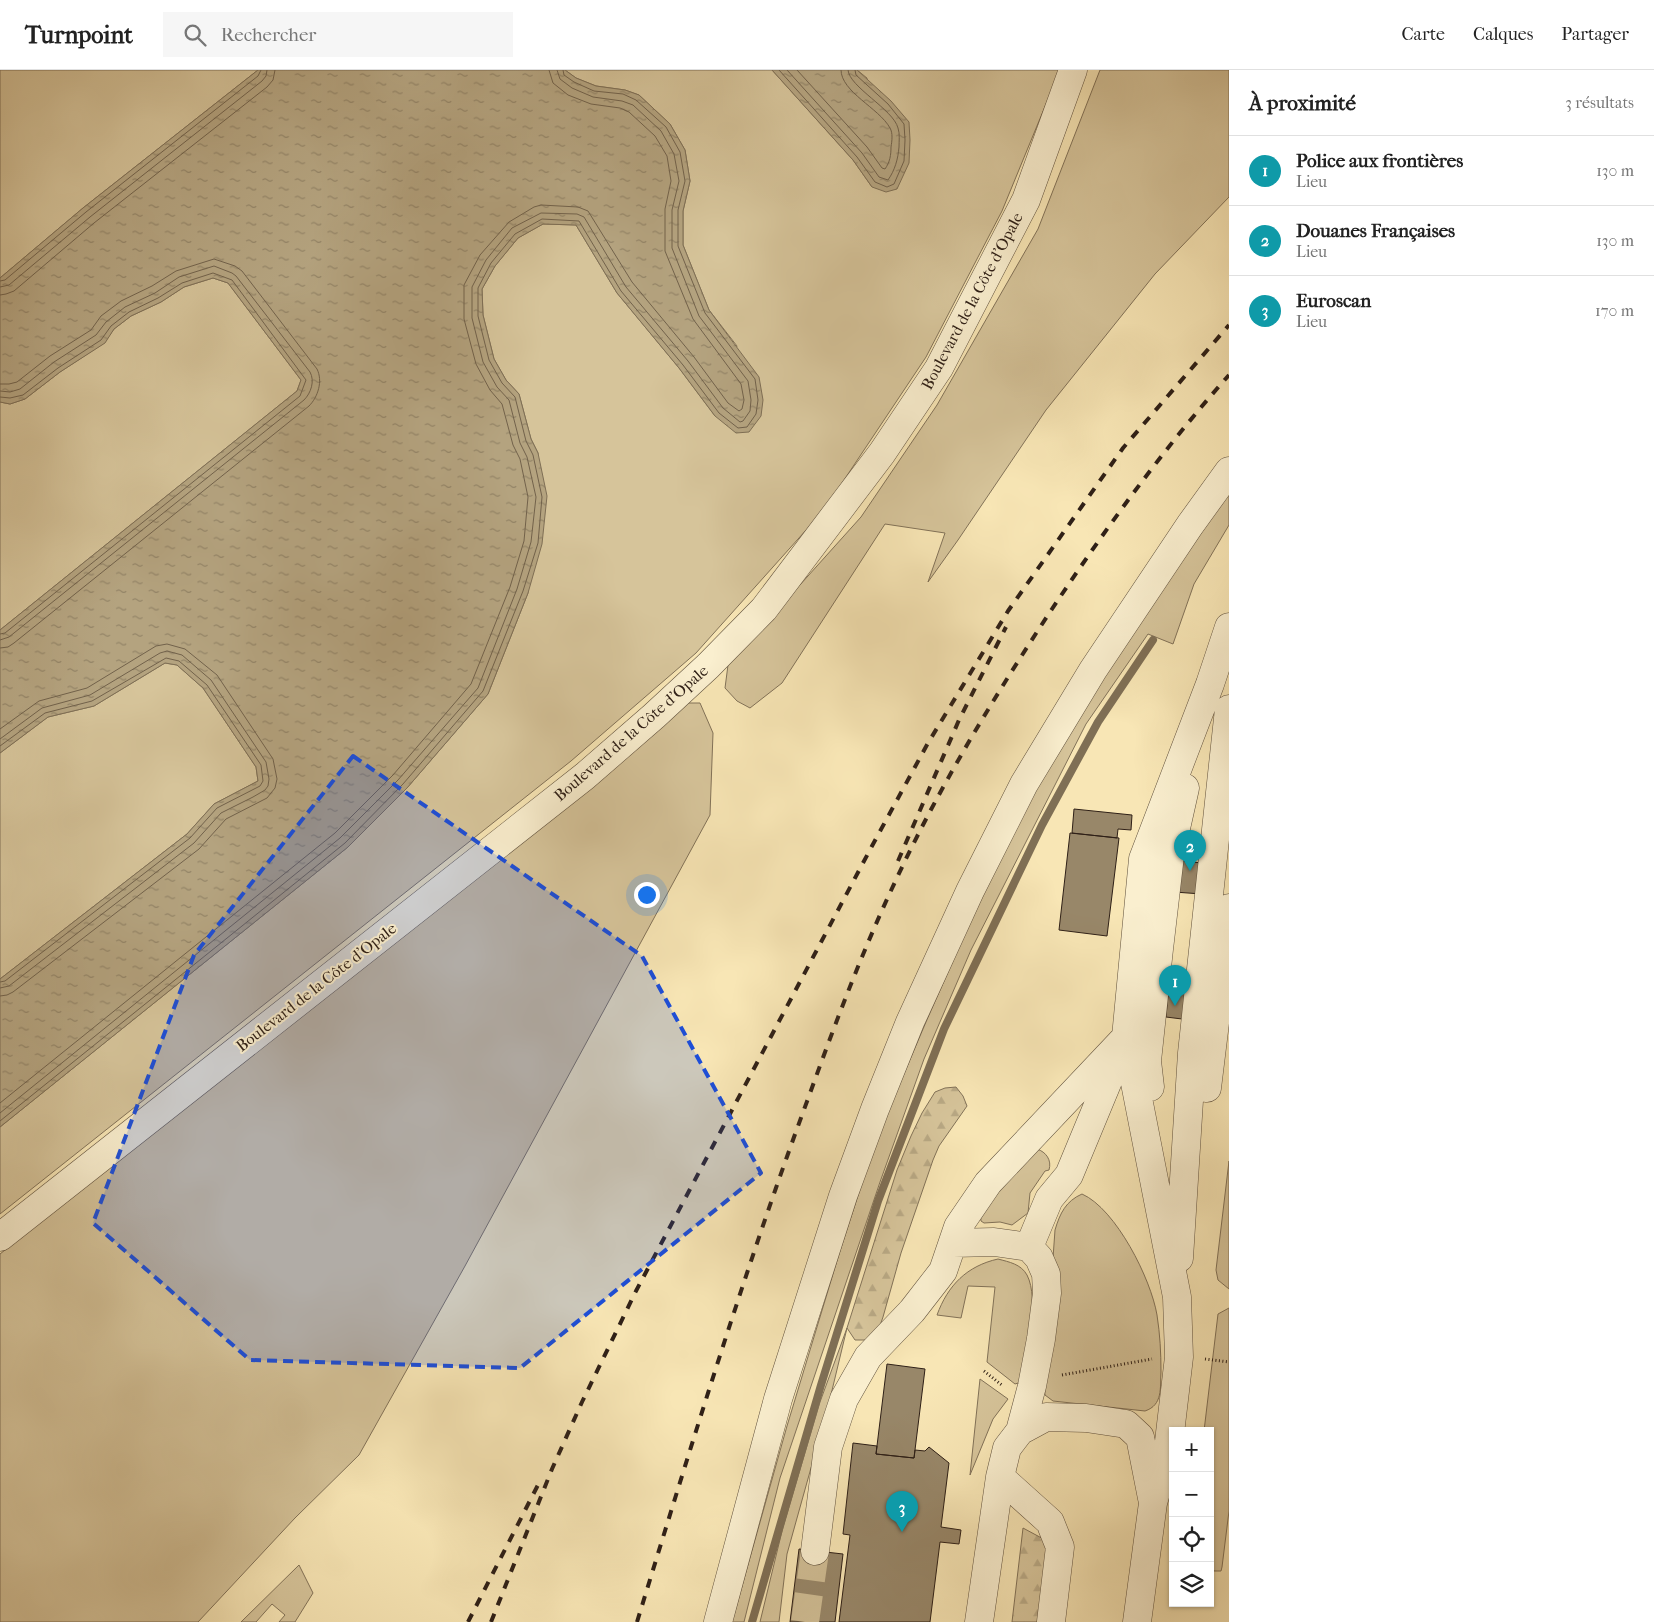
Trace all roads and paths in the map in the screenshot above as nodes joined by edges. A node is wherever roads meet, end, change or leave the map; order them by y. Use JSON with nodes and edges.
{"nodes":[{"id":1,"x":1073,"y":70,"type":"edge"},
{"id":2,"x":1229,"y":471,"type":"edge"},
{"id":3,"x":1229,"y":627,"type":"edge"},
{"id":4,"x":1210,"y":684,"type":"junction"},
{"id":5,"x":1229,"y":709,"type":"edge"},
{"id":6,"x":1229,"y":908,"type":"edge"},
{"id":7,"x":1126,"y":1037,"type":"junction"},
{"id":8,"x":0,"y":1236,"type":"edge"},
{"id":9,"x":952,"y":1243,"type":"junction"},
{"id":10,"x":1029,"y":1247,"type":"junction"},
{"id":11,"x":1176,"y":1297,"type":"junction"},
{"id":12,"x":1179,"y":1357,"type":"junction"},
{"id":13,"x":1229,"y":1362,"type":"edge"},
{"id":14,"x":984,"y":1371,"type":"dead end"},
{"id":15,"x":1032,"y":1386,"type":"junction"},
{"id":16,"x":1020,"y":1431,"type":"junction"},
{"id":17,"x":1000,"y":1478,"type":"junction"},
{"id":18,"x":1154,"y":1503,"type":"junction"},
{"id":19,"x":815,"y":1551,"type":"tunnel mouth"},
{"id":20,"x":718,"y":1622,"type":"edge"},
{"id":21,"x":979,"y":1622,"type":"edge"},
{"id":22,"x":1051,"y":1622,"type":"edge"},
{"id":23,"x":1137,"y":1622,"type":"edge"}],
"edges":[{"from":1,"to":8,"type":"lane","name":"Boulevard de la Côte d'Opale"},
{"from":2,"to":20,"type":"lane"},
{"from":3,"to":4,"type":"lane"},
{"from":4,"to":7,"type":"lane"},
{"from":4,"to":11,"type":"lane"},
{"from":5,"to":11,"type":"lane"},
{"from":6,"to":11,"type":"lane"},
{"from":7,"to":9,"type":"lane"},
{"from":7,"to":10,"type":"lane"},
{"from":7,"to":11,"type":"lane"},
{"from":9,"to":10,"type":"lane"},
{"from":9,"to":19,"type":"lane"},
{"from":10,"to":15,"type":"lane"},
{"from":11,"to":12,"type":"lane"},
{"from":12,"to":13,"type":"path"},
{"from":12,"to":15,"type":"path"},
{"from":12,"to":18,"type":"lane"},
{"from":14,"to":15,"type":"path"},
{"from":15,"to":16,"type":"lane"},
{"from":16,"to":17,"type":"lane"},
{"from":16,"to":18,"type":"lane"},
{"from":17,"to":21,"type":"lane"},
{"from":17,"to":22,"type":"lane"},
{"from":18,"to":23,"type":"lane"}]}
